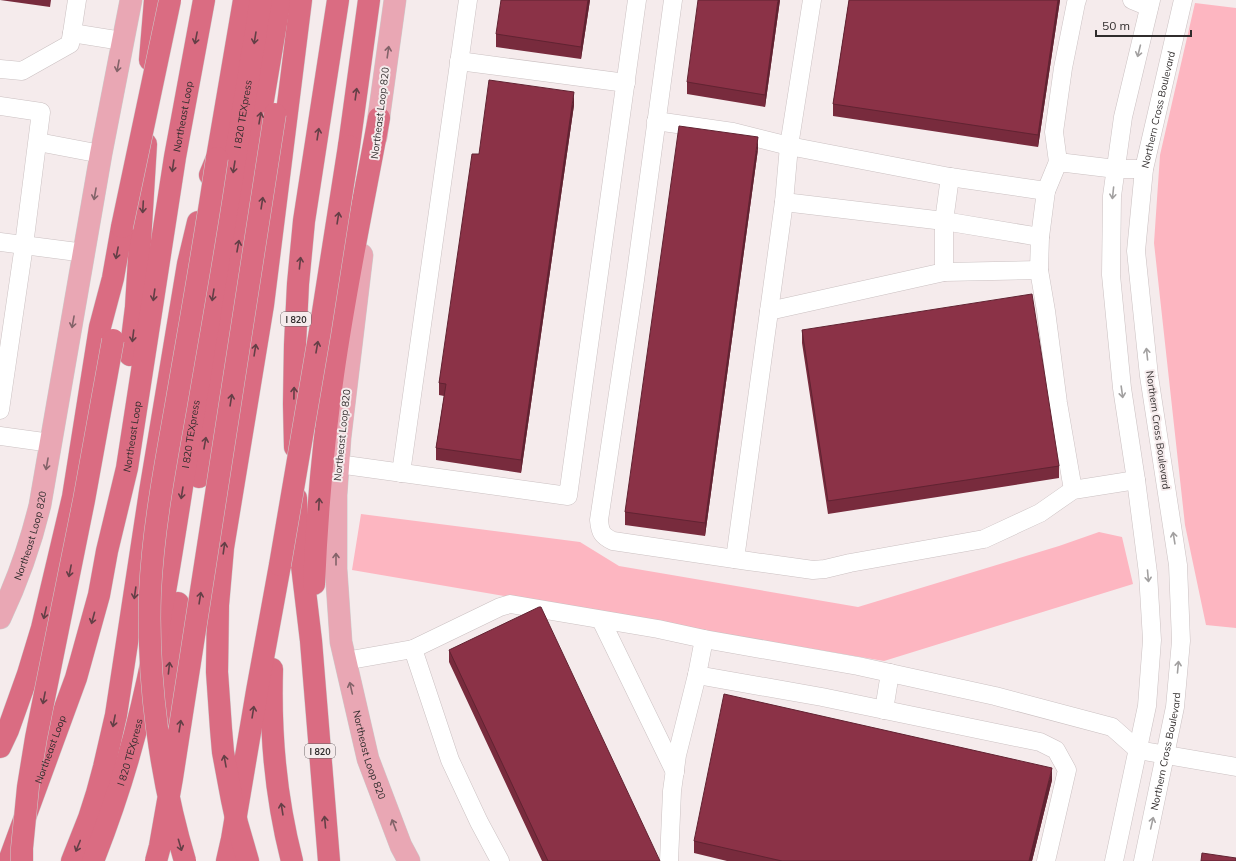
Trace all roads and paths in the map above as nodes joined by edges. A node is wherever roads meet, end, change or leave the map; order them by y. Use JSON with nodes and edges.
{"nodes":[{"id":1,"x":77,"y":0,"type":"edge"},
{"id":2,"x":131,"y":0,"type":"edge"},
{"id":3,"x":155,"y":0,"type":"edge"},
{"id":4,"x":170,"y":0,"type":"edge"},
{"id":5,"x":204,"y":0,"type":"edge"},
{"id":6,"x":244,"y":0,"type":"edge"},
{"id":7,"x":261,"y":0,"type":"edge"},
{"id":8,"x":280,"y":0,"type":"edge"},
{"id":9,"x":296,"y":0,"type":"edge"},
{"id":10,"x":300,"y":0,"type":"edge"},
{"id":11,"x":338,"y":0,"type":"edge"},
{"id":12,"x":369,"y":0,"type":"edge"},
{"id":13,"x":395,"y":0,"type":"edge"},
{"id":14,"x":468,"y":0,"type":"edge"},
{"id":15,"x":637,"y":0,"type":"edge"},
{"id":16,"x":673,"y":0,"type":"edge"},
{"id":17,"x":812,"y":0,"type":"edge"},
{"id":18,"x":1077,"y":0,"type":"edge"},
{"id":19,"x":1132,"y":0,"type":"edge"},
{"id":20,"x":1183,"y":0,"type":"edge"},
{"id":21,"x":1150,"y":4,"type":"edge"},
{"id":22,"x":72,"y":33,"type":"junction"},
{"id":23,"x":122,"y":41,"type":"junction"},
{"id":24,"x":459,"y":61,"type":"junction"},
{"id":25,"x":0,"y":69,"type":"edge"},
{"id":26,"x":626,"y":83,"type":"junction"},
{"id":27,"x":0,"y":106,"type":"edge"},
{"id":28,"x":379,"y":118,"type":"junction"},
{"id":29,"x":656,"y":121,"type":"junction"},
{"id":30,"x":38,"y":142,"type":"junction"},
{"id":31,"x":789,"y":146,"type":"junction"},
{"id":32,"x":101,"y":154,"type":"junction"},
{"id":33,"x":217,"y":158,"type":"junction"},
{"id":34,"x":1058,"y":162,"type":"junction"},
{"id":35,"x":1116,"y":169,"type":"junction"},
{"id":36,"x":1144,"y":169,"type":"junction"},
{"id":37,"x":950,"y":177,"type":"junction"},
{"id":38,"x":1046,"y":191,"type":"junction"},
{"id":39,"x":784,"y":202,"type":"junction"},
{"id":40,"x":944,"y":221,"type":"junction"},
{"id":41,"x":1040,"y":237,"type":"junction"},
{"id":42,"x":0,"y":242,"type":"edge"},
{"id":43,"x":24,"y":245,"type":"junction"},
{"id":44,"x":85,"y":253,"type":"junction"},
{"id":45,"x":1039,"y":270,"type":"junction"},
{"id":46,"x":944,"y":272,"type":"junction"},
{"id":47,"x":112,"y":278,"type":"junction"},
{"id":48,"x":769,"y":311,"type":"junction"},
{"id":49,"x":0,"y":410,"type":"edge"},
{"id":50,"x":0,"y":436,"type":"edge"},
{"id":51,"x":51,"y":443,"type":"junction"},
{"id":52,"x":338,"y":464,"type":"junction"},
{"id":53,"x":401,"y":473,"type":"junction"},
{"id":54,"x":1136,"y":480,"type":"junction"},
{"id":55,"x":1073,"y":490,"type":"junction"},
{"id":56,"x":107,"y":551,"type":"junction"},
{"id":57,"x":735,"y":559,"type":"junction"},
{"id":58,"x":280,"y":565,"type":"junction"},
{"id":59,"x":0,"y":618,"type":"edge"},
{"id":60,"x":601,"y":620,"type":"junction"},
{"id":61,"x":704,"y":640,"type":"junction"},
{"id":62,"x":311,"y":641,"type":"junction"},
{"id":63,"x":412,"y":649,"type":"junction"},
{"id":64,"x":345,"y":661,"type":"junction"},
{"id":65,"x":890,"y":673,"type":"junction"},
{"id":66,"x":697,"y":674,"type":"junction"},
{"id":67,"x":884,"y":710,"type":"junction"},
{"id":68,"x":0,"y":747,"type":"edge"},
{"id":69,"x":1138,"y":750,"type":"junction"},
{"id":70,"x":1166,"y":755,"type":"junction"},
{"id":71,"x":1236,"y":767,"type":"edge"},
{"id":72,"x":675,"y":772,"type":"junction"},
{"id":73,"x":9,"y":861,"type":"edge"},
{"id":74,"x":22,"y":861,"type":"edge"},
{"id":75,"x":72,"y":861,"type":"edge"},
{"id":76,"x":93,"y":861,"type":"edge"},
{"id":77,"x":156,"y":861,"type":"edge"},
{"id":78,"x":165,"y":861,"type":"edge"},
{"id":79,"x":184,"y":861,"type":"edge"},
{"id":80,"x":227,"y":861,"type":"edge"},
{"id":81,"x":248,"y":861,"type":"edge"},
{"id":82,"x":292,"y":861,"type":"edge"},
{"id":83,"x":329,"y":861,"type":"edge"},
{"id":84,"x":409,"y":861,"type":"edge"},
{"id":85,"x":500,"y":861,"type":"edge"},
{"id":86,"x":668,"y":861,"type":"edge"},
{"id":87,"x":1046,"y":861,"type":"edge"},
{"id":88,"x":1114,"y":861,"type":"edge"},
{"id":89,"x":1143,"y":861,"type":"edge"}],
"edges":[{"from":1,"to":22,"type":"street"},
{"from":2,"to":23,"type":"main road","name":"Northeast Loop 820"},
{"from":3,"to":56,"type":"highway","one_way":true},
{"from":4,"to":47,"type":"highway","one_way":true,"bridge":true},
{"from":5,"to":56,"type":"highway","name":"Northeast Loop","one_way":true},
{"from":6,"to":33,"type":"highway"},
{"from":7,"to":76,"type":"highway","name":"I 820 TEXpress","one_way":true},
{"from":78,"to":8,"type":"highway","name":"I 820 TEXpress","one_way":true},
{"from":77,"to":9,"type":"highway","one_way":true,"bridge":true},
{"from":81,"to":10,"type":"highway","one_way":true},
{"from":62,"to":11,"type":"highway","number":"I 820","one_way":true},
{"from":58,"to":12,"type":"highway","one_way":true,"bridge":true},
{"from":28,"to":13,"type":"main road","name":"Northeast Loop 820","one_way":true},
{"from":14,"to":24,"type":"street"},
{"from":15,"to":26,"type":"street"},
{"from":16,"to":29,"type":"street"},
{"from":17,"to":31,"type":"street"},
{"from":18,"to":34,"type":"street"},
{"from":19,"to":21,"type":"street"},
{"from":20,"to":36,"type":"street","name":"Northern Cross Boulevard"},
{"from":21,"to":35,"type":"street","one_way":true},
{"from":22,"to":23,"type":"street"},
{"from":22,"to":25,"type":"street"},
{"from":23,"to":32,"type":"main road","name":"Northeast Loop 820","one_way":true},
{"from":24,"to":26,"type":"street"},
{"from":24,"to":53,"type":"street"},
{"from":26,"to":53,"type":"street"},
{"from":27,"to":30,"type":"street"},
{"from":28,"to":52,"type":"main road","name":"Northeast Loop 820"},
{"from":62,"to":28,"type":"highway","one_way":true},
{"from":29,"to":31,"type":"street"},
{"from":29,"to":57,"type":"street"},
{"from":30,"to":32,"type":"street"},
{"from":30,"to":43,"type":"street"},
{"from":31,"to":37,"type":"street"},
{"from":31,"to":39,"type":"street"},
{"from":32,"to":44,"type":"main road","name":"Northeast Loop 820","one_way":true},
{"from":33,"to":75,"type":"highway","one_way":true,"bridge":true},
{"from":33,"to":79,"type":"highway","one_way":true,"bridge":true},
{"from":34,"to":35,"type":"street"},
{"from":34,"to":38,"type":"street"},
{"from":35,"to":36,"type":"street"},
{"from":35,"to":54,"type":"street","one_way":true},
{"from":70,"to":36,"type":"street","name":"Northern Cross Boulevard","one_way":true},
{"from":37,"to":38,"type":"street"},
{"from":37,"to":40,"type":"street"},
{"from":38,"to":41,"type":"street"},
{"from":39,"to":40,"type":"street"},
{"from":39,"to":48,"type":"street"},
{"from":40,"to":41,"type":"street"},
{"from":40,"to":46,"type":"street"},
{"from":41,"to":45,"type":"street"},
{"from":42,"to":43,"type":"street"},
{"from":43,"to":44,"type":"street"},
{"from":43,"to":49,"type":"street"},
{"from":44,"to":51,"type":"main road","name":"Northeast Loop 820","one_way":true},
{"from":45,"to":46,"type":"street"},
{"from":45,"to":55,"type":"street"},
{"from":46,"to":48,"type":"street"},
{"from":47,"to":68,"type":"highway","one_way":true},
{"from":47,"to":74,"type":"highway","one_way":true,"bridge":true},
{"from":48,"to":57,"type":"street"},
{"from":50,"to":51,"type":"street"},
{"from":51,"to":59,"type":"main road","name":"Northeast Loop 820","one_way":true},
{"from":52,"to":53,"type":"street"},
{"from":64,"to":52,"type":"main road","name":"Northeast Loop 820","one_way":true},
{"from":54,"to":55,"type":"street"},
{"from":54,"to":69,"type":"street","one_way":true},
{"from":55,"to":57,"type":"street"},
{"from":56,"to":73,"type":"highway","name":"Northeast Loop","one_way":true},
{"from":80,"to":58,"type":"highway","one_way":true},
{"from":82,"to":58,"type":"highway","one_way":true},
{"from":60,"to":61,"type":"street"},
{"from":60,"to":63,"type":"street"},
{"from":60,"to":72,"type":"street"},
{"from":61,"to":65,"type":"street"},
{"from":61,"to":66,"type":"street"},
{"from":83,"to":62,"type":"highway","number":"I 820","one_way":true},
{"from":63,"to":64,"type":"street"},
{"from":63,"to":85,"type":"street"},
{"from":84,"to":64,"type":"main road","name":"Northeast Loop 820","one_way":true},
{"from":65,"to":67,"type":"street"},
{"from":65,"to":69,"type":"street"},
{"from":66,"to":67,"type":"street"},
{"from":66,"to":72,"type":"street"},
{"from":67,"to":87,"type":"street"},
{"from":69,"to":70,"type":"street"},
{"from":69,"to":88,"type":"street"},
{"from":70,"to":71,"type":"street"},
{"from":89,"to":70,"type":"street","name":"Northern Cross Boulevard","one_way":true},
{"from":72,"to":86,"type":"street"}]}
